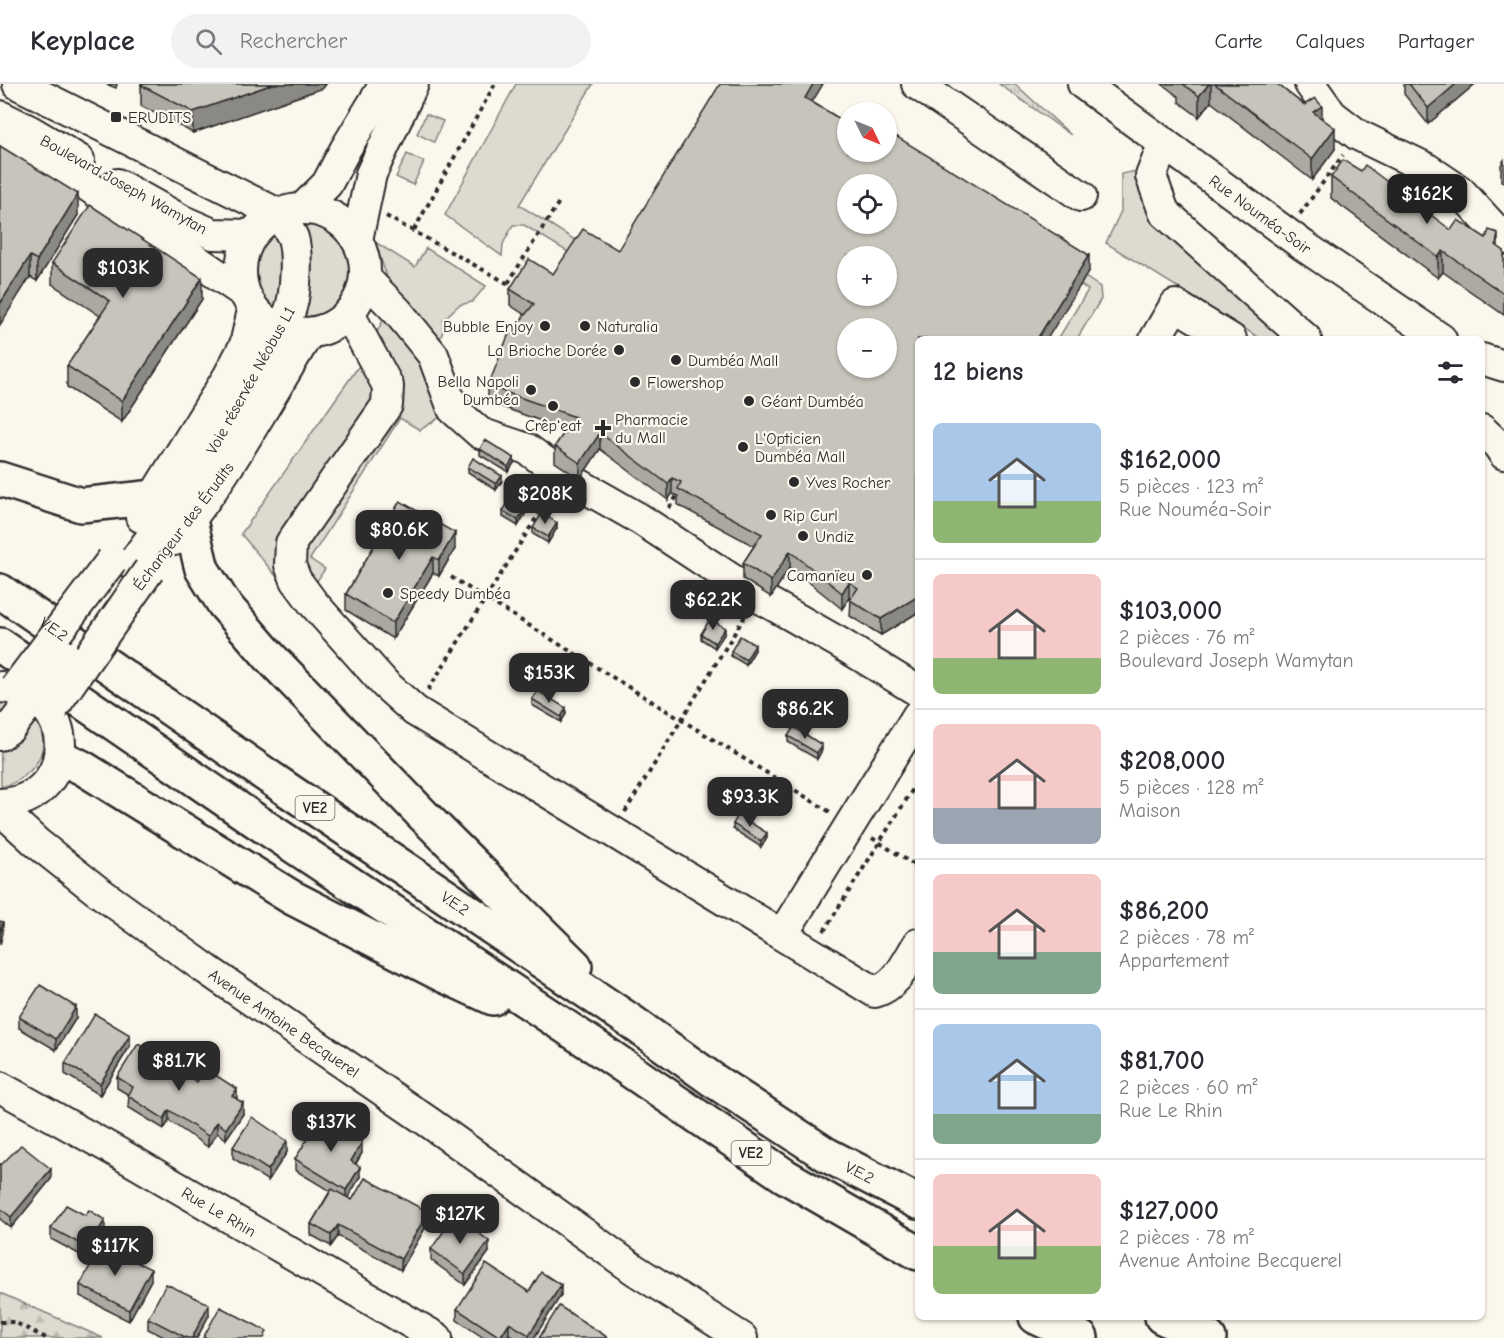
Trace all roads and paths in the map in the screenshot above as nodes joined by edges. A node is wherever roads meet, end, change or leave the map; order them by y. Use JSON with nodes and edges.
{"nodes":[{"id":1,"x":18,"y":84,"type":"edge"},
{"id":2,"x":385,"y":84,"type":"edge"},
{"id":3,"x":413,"y":84,"type":"edge"},
{"id":4,"x":495,"y":84,"type":"edge"},
{"id":5,"x":917,"y":84,"type":"edge"},
{"id":6,"x":1083,"y":84,"type":"edge"},
{"id":7,"x":1310,"y":84,"type":"edge"},
{"id":8,"x":0,"y":116,"type":"edge"},
{"id":9,"x":1358,"y":135,"type":"junction"},
{"id":10,"x":0,"y":140,"type":"edge"},
{"id":11,"x":1164,"y":143,"type":"junction"},
{"id":12,"x":1081,"y":196,"type":"dead end"},
{"id":13,"x":559,"y":202,"type":"dead end"},
{"id":14,"x":290,"y":212,"type":"junction"},
{"id":15,"x":1287,"y":233,"type":"junction"},
{"id":16,"x":252,"y":236,"type":"junction"},
{"id":17,"x":1504,"y":239,"type":"edge"},
{"id":18,"x":357,"y":240,"type":"junction"},
{"id":19,"x":365,"y":278,"type":"junction"},
{"id":20,"x":508,"y":284,"type":"junction"},
{"id":21,"x":519,"y":290,"type":"edge"},
{"id":22,"x":248,"y":301,"type":"junction"},
{"id":23,"x":349,"y":314,"type":"junction"},
{"id":24,"x":279,"y":330,"type":"junction"},
{"id":25,"x":308,"y":334,"type":"junction"},
{"id":26,"x":1426,"y":334,"type":"edge"},
{"id":27,"x":1157,"y":336,"type":"edge"},
{"id":28,"x":1226,"y":336,"type":"edge"},
{"id":29,"x":1303,"y":336,"type":"edge"},
{"id":30,"x":1485,"y":360,"type":"edge"},
{"id":31,"x":1504,"y":366,"type":"edge"},
{"id":32,"x":1485,"y":433,"type":"edge"},
{"id":33,"x":1504,"y":454,"type":"edge"},
{"id":34,"x":563,"y":475,"type":"junction"},
{"id":35,"x":0,"y":479,"type":"edge"},
{"id":36,"x":155,"y":497,"type":"junction"},
{"id":37,"x":190,"y":521,"type":"junction"},
{"id":38,"x":131,"y":565,"type":"junction"},
{"id":39,"x":451,"y":577,"type":"dead end"},
{"id":40,"x":0,"y":591,"type":"edge"},
{"id":41,"x":757,"y":596,"type":"junction"},
{"id":42,"x":485,"y":598,"type":"junction"},
{"id":43,"x":0,"y":645,"type":"edge"},
{"id":44,"x":915,"y":689,"type":"edge"},
{"id":45,"x":25,"y":696,"type":"edge"},
{"id":46,"x":415,"y":711,"type":"junction"},
{"id":47,"x":681,"y":720,"type":"junction"},
{"id":48,"x":915,"y":720,"type":"edge"},
{"id":49,"x":0,"y":735,"type":"edge"},
{"id":50,"x":60,"y":757,"type":"junction"},
{"id":51,"x":915,"y":786,"type":"edge"},
{"id":52,"x":30,"y":797,"type":"junction"},
{"id":53,"x":0,"y":804,"type":"edge"},
{"id":54,"x":0,"y":809,"type":"edge"},
{"id":55,"x":849,"y":824,"type":"junction"},
{"id":56,"x":613,"y":832,"type":"junction"},
{"id":57,"x":37,"y":843,"type":"junction"},
{"id":58,"x":880,"y":844,"type":"junction"},
{"id":59,"x":915,"y":865,"type":"edge"},
{"id":60,"x":782,"y":935,"type":"junction"},
{"id":61,"x":915,"y":949,"type":"edge"},
{"id":62,"x":811,"y":952,"type":"junction"},
{"id":63,"x":632,"y":1022,"type":"junction"},
{"id":64,"x":590,"y":1043,"type":"junction"},
{"id":65,"x":0,"y":1088,"type":"edge"},
{"id":66,"x":915,"y":1200,"type":"edge"},
{"id":67,"x":915,"y":1251,"type":"edge"},
{"id":68,"x":1042,"y":1320,"type":"edge"},
{"id":69,"x":1169,"y":1320,"type":"edge"},
{"id":70,"x":0,"y":1322,"type":"edge"},
{"id":71,"x":46,"y":1338,"type":"edge"},
{"id":72,"x":437,"y":1338,"type":"edge"},
{"id":73,"x":742,"y":1338,"type":"edge"},
{"id":74,"x":1081,"y":1338,"type":"edge"},
{"id":75,"x":1209,"y":1338,"type":"edge"}],
"edges":[{"from":1,"to":14,"type":"street"},
{"from":2,"to":14,"type":"street"},
{"from":3,"to":18,"type":"street"},
{"from":4,"to":20,"type":"path"},
{"from":5,"to":12,"type":"street"},
{"from":6,"to":11,"type":"street","name":"Rue Nouméa-Soir"},
{"from":7,"to":9,"type":"street"},
{"from":8,"to":16,"type":"street","name":"Boulevard Joseph Wamytan"},
{"from":9,"to":15,"type":"path"},
{"from":9,"to":17,"type":"street"},
{"from":10,"to":22,"type":"street","name":"Boulevard Joseph Wamytan"},
{"from":11,"to":15,"type":"street","name":"Rue Nouméa-Soir"},
{"from":11,"to":29,"type":"street"},
{"from":13,"to":20,"type":"path"},
{"from":14,"to":16,"type":"street"},
{"from":14,"to":18,"type":"street"},
{"from":14,"to":24,"type":"street","name":"Voie réservée Néobus L1"},
{"from":15,"to":26,"type":"street","name":"Rue Nouméa-Soir"},
{"from":16,"to":22,"type":"street","name":"Échangeur des Érudits"},
{"from":18,"to":19,"type":"street"},
{"from":19,"to":23,"type":"street"},
{"from":19,"to":34,"type":"street"},
{"from":20,"to":21,"type":"path"},
{"from":22,"to":24,"type":"street","name":"Boulevard Joseph Wamytan"},
{"from":22,"to":36,"type":"street","name":"Échangeur des Érudits"},
{"from":23,"to":25,"type":"street"},
{"from":23,"to":46,"type":"street"},
{"from":24,"to":25,"type":"street"},
{"from":24,"to":38,"type":"street","name":"Voie réservée Néobus L1"},
{"from":25,"to":37,"type":"street","name":"Échangeur des Érudits"},
{"from":27,"to":28,"type":"street"},
{"from":30,"to":31,"type":"street"},
{"from":32,"to":33,"type":"street"},
{"from":34,"to":41,"type":"street"},
{"from":34,"to":42,"type":"path"},
{"from":35,"to":36,"type":"highway"},
{"from":36,"to":38,"type":"street","name":"Échangeur des Érudits"},
{"from":37,"to":38,"type":"street","name":"Échangeur des Érudits"},
{"from":37,"to":63,"type":"highway"},
{"from":38,"to":45,"type":"street","name":"Échangeur des Érudits","bridge":true},
{"from":38,"to":45,"type":"street","name":"Échangeur des Érudits","bridge":true},
{"from":39,"to":42,"type":"path"},
{"from":40,"to":63,"type":"highway","name":"V.E.2","number":"VE2"},
{"from":41,"to":44,"type":"street"},
{"from":41,"to":47,"type":"path"},
{"from":42,"to":46,"type":"path"},
{"from":42,"to":47,"type":"path"},
{"from":43,"to":64,"type":"highway","number":"VE2"},
{"from":45,"to":49,"type":"street"},
{"from":45,"to":50,"type":"street"},
{"from":46,"to":56,"type":"street"},
{"from":47,"to":55,"type":"path"},
{"from":47,"to":56,"type":"path"},
{"from":48,"to":55,"type":"street"},
{"from":50,"to":52,"type":"street"},
{"from":50,"to":64,"type":"highway"},
{"from":51,"to":58,"type":"path"},
{"from":52,"to":53,"type":"street"},
{"from":52,"to":57,"type":"street"},
{"from":54,"to":57,"type":"street","name":"Avenue Antoine Becquerel"},
{"from":55,"to":58,"type":"path"},
{"from":55,"to":60,"type":"street"},
{"from":56,"to":60,"type":"street"},
{"from":57,"to":73,"type":"street","name":"Avenue Antoine Becquerel"},
{"from":58,"to":59,"type":"path"},
{"from":58,"to":62,"type":"path"},
{"from":60,"to":62,"type":"street"},
{"from":61,"to":62,"type":"street"},
{"from":63,"to":66,"type":"highway","name":"V.E.2","number":"VE2"},
{"from":64,"to":67,"type":"highway","number":"VE2"},
{"from":65,"to":72,"type":"street","name":"Rue Le Rhin"},
{"from":68,"to":74,"type":"highway"},
{"from":69,"to":75,"type":"highway"},
{"from":70,"to":71,"type":"path"}]}
